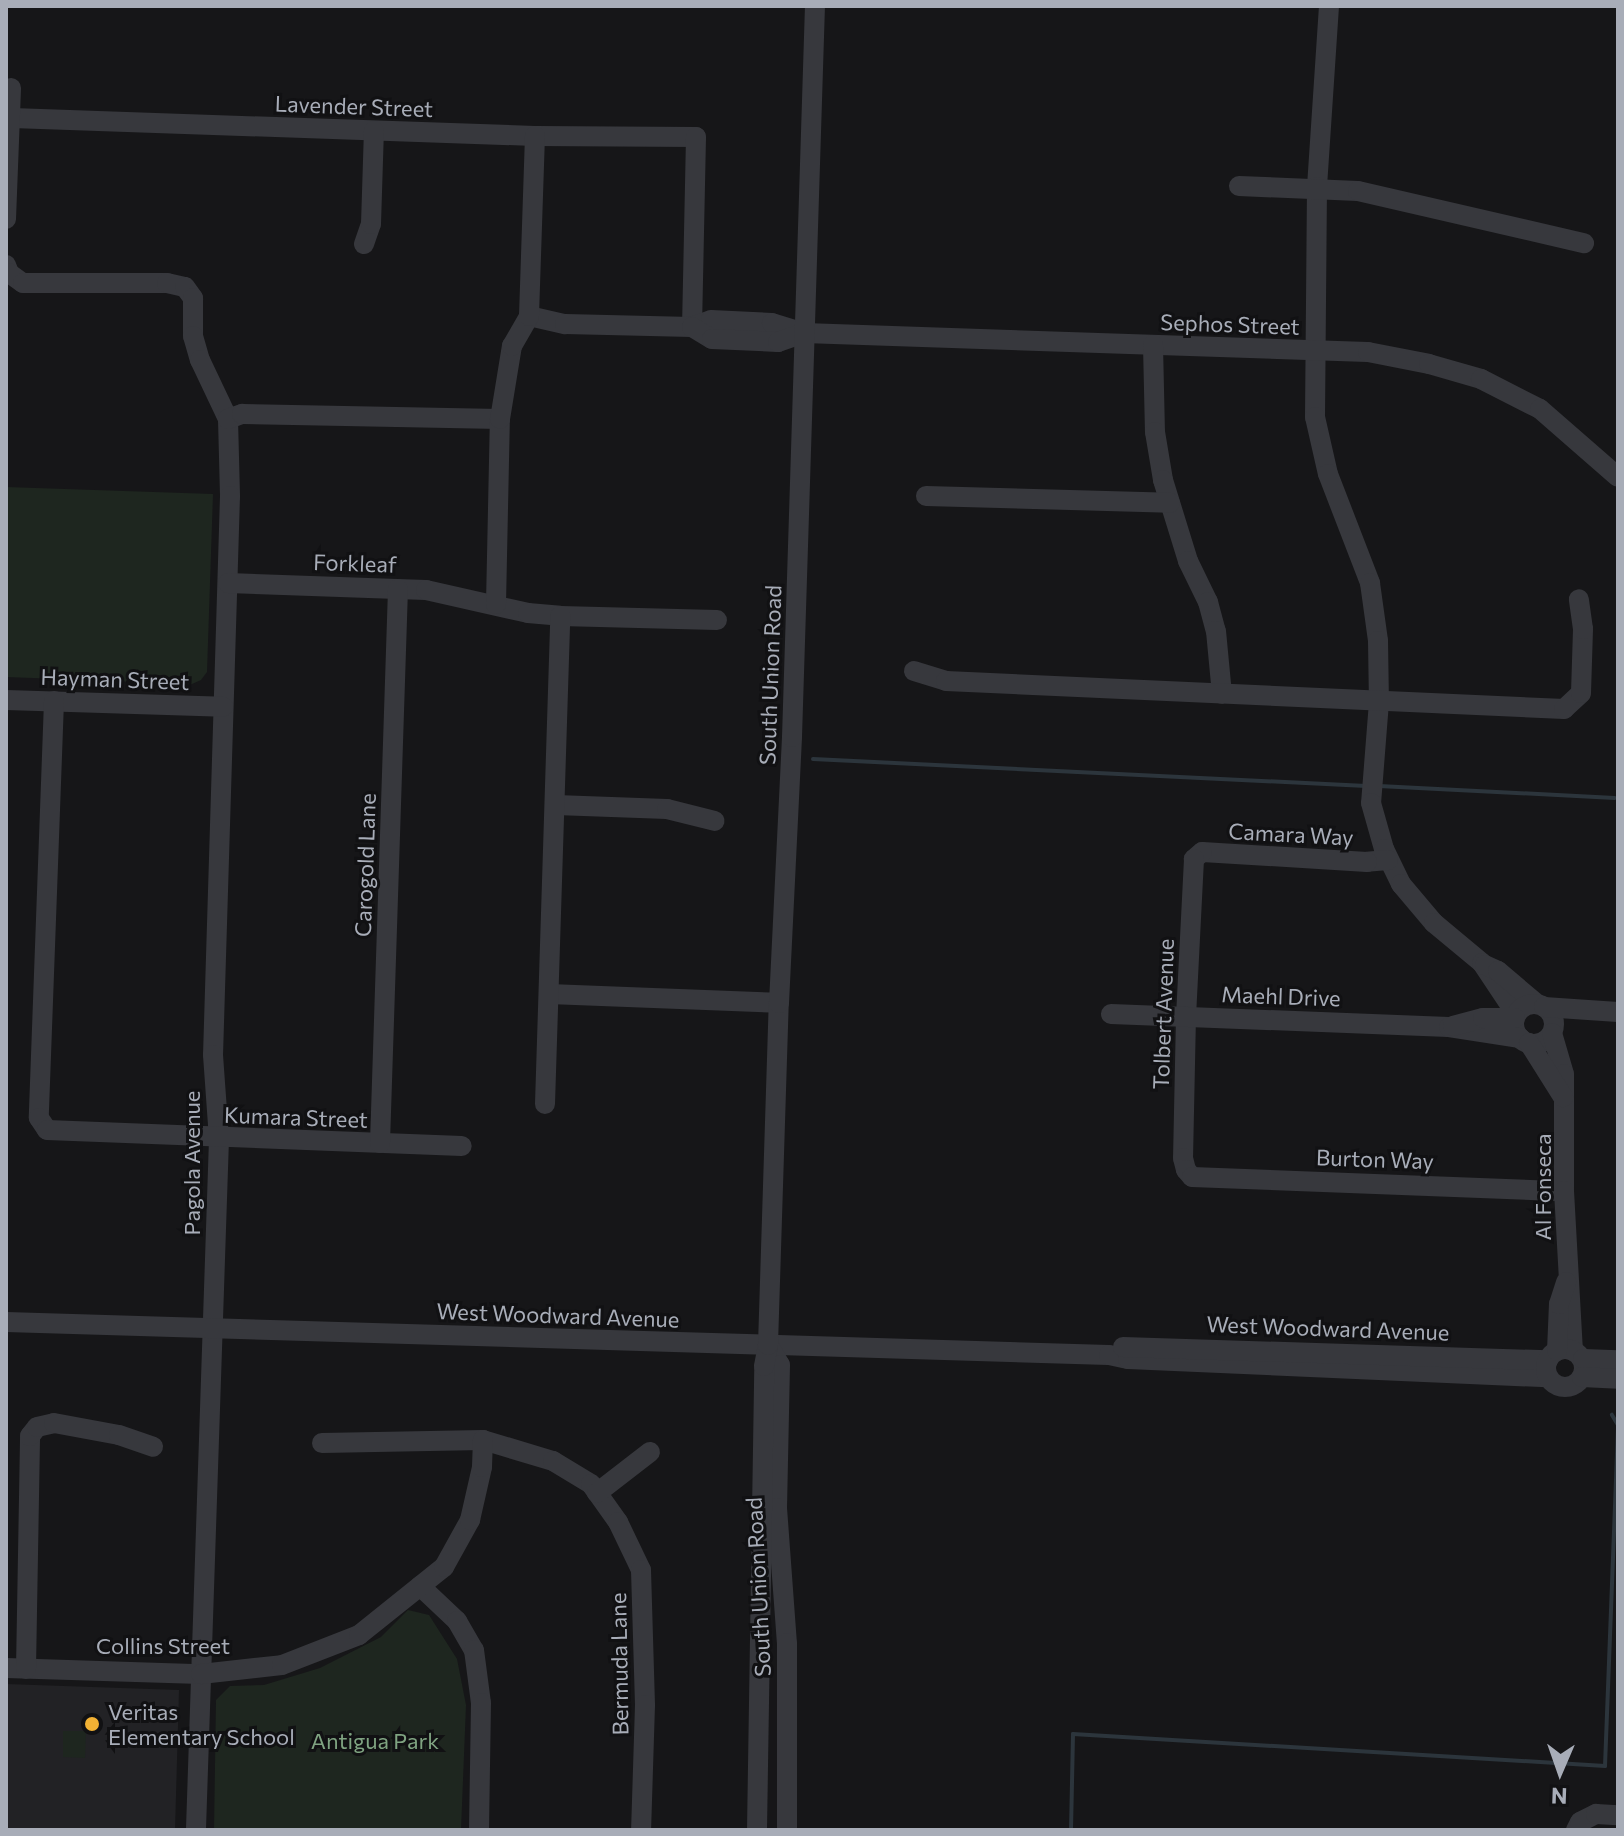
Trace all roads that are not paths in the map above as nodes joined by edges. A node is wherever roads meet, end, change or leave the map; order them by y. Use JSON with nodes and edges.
{"nodes":[{"id":1,"x":815,"y":6,"type":"edge"},
{"id":2,"x":1329,"y":6,"type":"edge"},
{"id":3,"x":11,"y":88,"type":"dead end"},
{"id":4,"x":12,"y":118,"type":"junction"},
{"id":5,"x":374,"y":131,"type":"junction"},
{"id":6,"x":535,"y":136,"type":"junction"},
{"id":7,"x":1239,"y":186,"type":"dead end"},
{"id":8,"x":1317,"y":187,"type":"junction"},
{"id":9,"x":6,"y":219,"type":"edge"},
{"id":10,"x":1584,"y":243,"type":"dead end"},
{"id":11,"x":364,"y":244,"type":"dead end"},
{"id":12,"x":6,"y":265,"type":"edge"},
{"id":13,"x":529,"y":316,"type":"junction"},
{"id":14,"x":692,"y":327,"type":"junction"},
{"id":15,"x":804,"y":333,"type":"junction"},
{"id":16,"x":1153,"y":345,"type":"junction"},
{"id":17,"x":1315,"y":351,"type":"junction"},
{"id":18,"x":228,"y":419,"type":"junction"},
{"id":19,"x":500,"y":419,"type":"junction"},
{"id":20,"x":1618,"y":477,"type":"edge"},
{"id":21,"x":926,"y":496,"type":"dead end"},
{"id":22,"x":1170,"y":503,"type":"junction"},
{"id":23,"x":228,"y":583,"type":"junction"},
{"id":24,"x":398,"y":589,"type":"junction"},
{"id":25,"x":1579,"y":599,"type":"dead end"},
{"id":26,"x":487,"y":603,"type":"junction"},
{"id":27,"x":560,"y":616,"type":"junction"},
{"id":28,"x":717,"y":620,"type":"dead end"},
{"id":29,"x":914,"y":671,"type":"dead end"},
{"id":30,"x":1222,"y":694,"type":"junction"},
{"id":31,"x":6,"y":700,"type":"edge"},
{"id":32,"x":54,"y":701,"type":"junction"},
{"id":33,"x":1379,"y":702,"type":"junction"},
{"id":34,"x":223,"y":707,"type":"junction"},
{"id":35,"x":556,"y":805,"type":"junction"},
{"id":36,"x":715,"y":821,"type":"dead end"},
{"id":37,"x":1194,"y":859,"type":"joint"},
{"id":38,"x":1388,"y":860,"type":"junction"},
{"id":39,"x":1482,"y":963,"type":"junction"},
{"id":40,"x":549,"y":994,"type":"junction"},
{"id":41,"x":1501,"y":994,"type":"junction"},
{"id":42,"x":779,"y":1003,"type":"junction"},
{"id":43,"x":1541,"y":1006,"type":"junction"},
{"id":44,"x":1111,"y":1014,"type":"dead end"},
{"id":45,"x":1618,"y":1014,"type":"edge"},
{"id":46,"x":1186,"y":1016,"type":"junction"},
{"id":47,"x":1483,"y":1018,"type":"junction"},
{"id":48,"x":1449,"y":1027,"type":"junction"},
{"id":49,"x":1520,"y":1028,"type":"junction"},
{"id":50,"x":1552,"y":1031,"type":"junction"},
{"id":51,"x":1563,"y":1097,"type":"junction"},
{"id":52,"x":545,"y":1104,"type":"dead end"},
{"id":53,"x":219,"y":1139,"type":"junction"},
{"id":54,"x":380,"y":1143,"type":"junction"},
{"id":55,"x":462,"y":1146,"type":"dead end"},
{"id":56,"x":1186,"y":1170,"type":"joint"},
{"id":57,"x":1564,"y":1191,"type":"junction"},
{"id":58,"x":6,"y":1322,"type":"edge"},
{"id":59,"x":214,"y":1328,"type":"junction"},
{"id":60,"x":768,"y":1345,"type":"junction"},
{"id":61,"x":1618,"y":1360,"type":"edge"},
{"id":62,"x":1565,"y":1362,"type":"junction"},
{"id":63,"x":1618,"y":1379,"type":"edge"},
{"id":64,"x":483,"y":1440,"type":"junction"},
{"id":65,"x":322,"y":1443,"type":"dead end"},
{"id":66,"x":153,"y":1447,"type":"dead end"},
{"id":67,"x":650,"y":1452,"type":"dead end"},
{"id":68,"x":597,"y":1493,"type":"junction"},
{"id":69,"x":420,"y":1586,"type":"junction"},
{"id":70,"x":16,"y":1668,"type":"edge"},
{"id":71,"x":201,"y":1674,"type":"junction"},
{"id":72,"x":1618,"y":1815,"type":"edge"},
{"id":73,"x":1578,"y":1826,"type":"edge"},
{"id":74,"x":196,"y":1830,"type":"edge"},
{"id":75,"x":479,"y":1830,"type":"edge"},
{"id":76,"x":641,"y":1830,"type":"edge"},
{"id":77,"x":757,"y":1830,"type":"edge"},
{"id":78,"x":787,"y":1830,"type":"edge"}],
"edges":[{"from":1,"to":15,"type":"street","name":"South Union Road"},
{"from":2,"to":8,"type":"street"},
{"from":3,"to":4,"type":"street"},
{"from":4,"to":5,"type":"street","name":"Lavender Street"},
{"from":4,"to":9,"type":"street"},
{"from":5,"to":6,"type":"street","name":"Lavender Street"},
{"from":5,"to":11,"type":"street"},
{"from":6,"to":13,"type":"street"},
{"from":6,"to":14,"type":"street","name":"Lavender Street"},
{"from":7,"to":8,"type":"street"},
{"from":8,"to":10,"type":"street"},
{"from":8,"to":17,"type":"street"},
{"from":12,"to":18,"type":"street"},
{"from":13,"to":14,"type":"street","name":"Sephos Street"},
{"from":13,"to":19,"type":"street"},
{"from":14,"to":15,"type":"street","name":"Sephos Street"},
{"from":15,"to":16,"type":"street","name":"Sephos Street"},
{"from":15,"to":42,"type":"street","name":"South Union Road"},
{"from":16,"to":17,"type":"street","name":"Sephos Street"},
{"from":16,"to":22,"type":"street"},
{"from":17,"to":20,"type":"street","name":"Sephos Street"},
{"from":17,"to":33,"type":"street"},
{"from":18,"to":19,"type":"street"},
{"from":18,"to":23,"type":"street","name":"Pagola Avenue"},
{"from":19,"to":26,"type":"street"},
{"from":21,"to":22,"type":"street"},
{"from":22,"to":30,"type":"street"},
{"from":23,"to":24,"type":"street","name":"Forkleaf"},
{"from":23,"to":34,"type":"street","name":"Pagola Avenue"},
{"from":24,"to":26,"type":"street","name":"Forkleaf"},
{"from":24,"to":54,"type":"street","name":"Carogold Lane"},
{"from":25,"to":33,"type":"street"},
{"from":26,"to":27,"type":"street","name":"Forkleaf"},
{"from":27,"to":28,"type":"street","name":"Forkleaf"},
{"from":27,"to":35,"type":"street"},
{"from":29,"to":30,"type":"street"},
{"from":30,"to":33,"type":"street"},
{"from":31,"to":32,"type":"street","name":"Hayman Street"},
{"from":32,"to":34,"type":"street","name":"Hayman Street"},
{"from":32,"to":53,"type":"street","name":"Kumara Street"},
{"from":33,"to":38,"type":"street"},
{"from":34,"to":53,"type":"street","name":"Pagola Avenue"},
{"from":35,"to":36,"type":"street"},
{"from":35,"to":40,"type":"street"},
{"from":37,"to":38,"type":"street","name":"Camara Way"},
{"from":37,"to":46,"type":"street","name":"Tolbert Avenue"},
{"from":38,"to":39,"type":"street"},
{"from":39,"to":41,"type":"street","name":"Al Fonseca"},
{"from":39,"to":43,"type":"street"},
{"from":40,"to":42,"type":"street"},
{"from":40,"to":52,"type":"street"},
{"from":41,"to":47,"type":"street"},
{"from":41,"to":49,"type":"street","name":"Al Fonseca"},
{"from":42,"to":60,"type":"street","name":"South Union Road"},
{"from":43,"to":45,"type":"street"},
{"from":43,"to":49,"type":"street"},
{"from":43,"to":50,"type":"street"},
{"from":44,"to":46,"type":"street","name":"Maehl Drive"},
{"from":45,"to":50,"type":"street"},
{"from":46,"to":48,"type":"street","name":"Maehl Drive"},
{"from":46,"to":56,"type":"street","name":"Tolbert Avenue"},
{"from":47,"to":48,"type":"street","name":"Maehl Drive"},
{"from":47,"to":49,"type":"street","name":"Maehl Drive"},
{"from":48,"to":49,"type":"street","name":"Maehl Drive"},
{"from":49,"to":50,"type":"street"},
{"from":49,"to":51,"type":"street","name":"Al Fonseca"},
{"from":50,"to":51,"type":"street","name":"Al Fonseca"},
{"from":51,"to":57,"type":"street","name":"Al Fonseca"},
{"from":53,"to":54,"type":"street","name":"Kumara Street"},
{"from":53,"to":59,"type":"street","name":"Pagola Avenue"},
{"from":54,"to":55,"type":"street","name":"Kumara Street"},
{"from":56,"to":57,"type":"street","name":"Burton Way"},
{"from":57,"to":62,"type":"street","name":"Al Fonseca"},
{"from":58,"to":59,"type":"street","name":"West Woodward Avenue"},
{"from":59,"to":60,"type":"street","name":"West Woodward Avenue"},
{"from":59,"to":71,"type":"street","name":"Pagola Avenue"},
{"from":60,"to":62,"type":"street","name":"West Woodward Avenue"},
{"from":60,"to":77,"type":"street","name":"South Union Road"},
{"from":60,"to":78,"type":"street","name":"South Union Road"},
{"from":61,"to":62,"type":"street","name":"West Woodward Avenue"},
{"from":62,"to":63,"type":"street","name":"West Woodward Avenue"},
{"from":64,"to":65,"type":"street","name":"Bermuda Lane"},
{"from":64,"to":68,"type":"street","name":"Bermuda Lane"},
{"from":64,"to":69,"type":"street","name":"Collins Street"},
{"from":66,"to":70,"type":"street"},
{"from":67,"to":68,"type":"street"},
{"from":68,"to":76,"type":"street","name":"Bermuda Lane"},
{"from":69,"to":71,"type":"street","name":"Collins Street"},
{"from":69,"to":75,"type":"street"},
{"from":70,"to":71,"type":"street","name":"Collins Street"},
{"from":71,"to":74,"type":"street","name":"Pagola Avenue"},
{"from":72,"to":73,"type":"street"}]}
